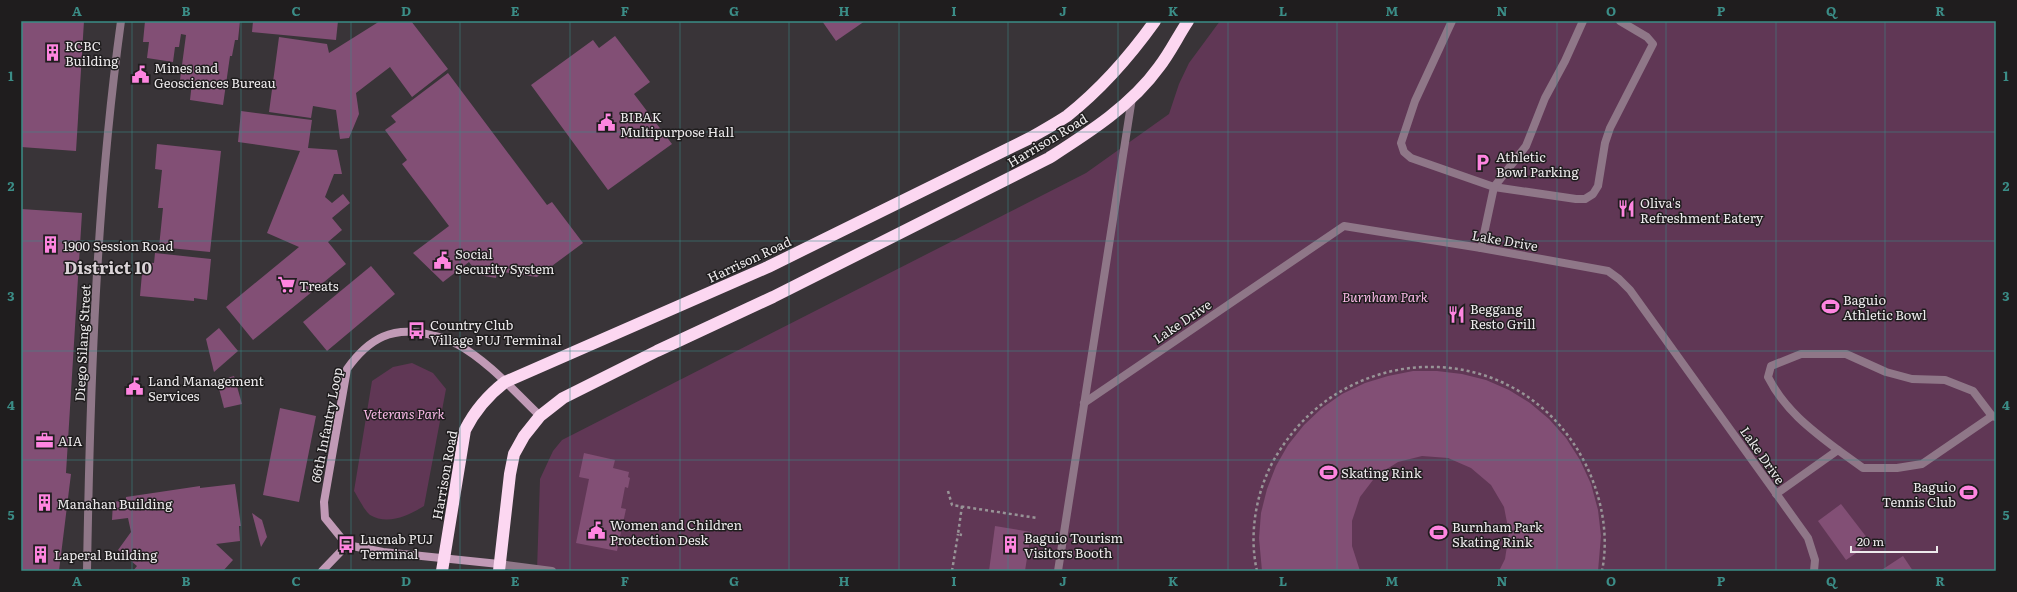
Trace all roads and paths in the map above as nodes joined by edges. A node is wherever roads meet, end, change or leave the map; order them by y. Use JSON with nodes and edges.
{"nodes":[{"id":1,"x":121,"y":21,"type":"edge"},
{"id":2,"x":1155,"y":21,"type":"edge"},
{"id":3,"x":1188,"y":21,"type":"edge"},
{"id":4,"x":1452,"y":21,"type":"edge"},
{"id":5,"x":1583,"y":21,"type":"edge"},
{"id":6,"x":1620,"y":21,"type":"edge"},
{"id":7,"x":1132,"y":98,"type":"junction"},
{"id":8,"x":1494,"y":187,"type":"junction"},
{"id":9,"x":1481,"y":248,"type":"junction"},
{"id":10,"x":505,"y":382,"type":"junction"},
{"id":11,"x":1084,"y":403,"type":"junction"},
{"id":12,"x":540,"y":416,"type":"junction"},
{"id":13,"x":1994,"y":417,"type":"edge"},
{"id":14,"x":1838,"y":450,"type":"junction"},
{"id":15,"x":948,"y":491,"type":"dead end"},
{"id":16,"x":1776,"y":494,"type":"junction"},
{"id":17,"x":962,"y":506,"type":"junction"},
{"id":18,"x":1037,"y":518,"type":"dead end"},
{"id":19,"x":958,"y":534,"type":"junction"},
{"id":20,"x":962,"y":535,"type":"dead end"},
{"id":21,"x":347,"y":545,"type":"junction"},
{"id":22,"x":444,"y":558,"type":"junction"},
{"id":23,"x":499,"y":568,"type":"edge"},
{"id":24,"x":87,"y":571,"type":"edge"},
{"id":25,"x":322,"y":571,"type":"edge"},
{"id":26,"x":442,"y":571,"type":"edge"},
{"id":27,"x":552,"y":571,"type":"edge"},
{"id":28,"x":952,"y":571,"type":"edge"},
{"id":29,"x":1058,"y":571,"type":"edge"},
{"id":30,"x":1257,"y":571,"type":"edge"},
{"id":31,"x":1602,"y":571,"type":"edge"},
{"id":32,"x":1814,"y":571,"type":"edge"}],
"edges":[{"from":1,"to":24,"type":"street","name":"Diego Silang Street"},
{"from":2,"to":10,"type":"highway","name":"Harrison Road"},
{"from":3,"to":7,"type":"highway","name":"Harrison Road"},
{"from":4,"to":8,"type":"street"},
{"from":5,"to":8,"type":"street"},
{"from":6,"to":8,"type":"street"},
{"from":7,"to":11,"type":"street"},
{"from":7,"to":12,"type":"highway","name":"Harrison Road"},
{"from":8,"to":9,"type":"street"},
{"from":9,"to":11,"type":"street","name":"Lake Drive"},
{"from":9,"to":16,"type":"street","name":"Lake Drive"},
{"from":10,"to":12,"type":"street","name":"66th Infantry Loop"},
{"from":10,"to":21,"type":"street","name":"66th Infantry Loop"},
{"from":10,"to":22,"type":"highway","name":"Harrison Road"},
{"from":11,"to":29,"type":"street"},
{"from":12,"to":23,"type":"highway","name":"Harrison Road"},
{"from":13,"to":14,"type":"street"},
{"from":13,"to":14,"type":"street"},
{"from":14,"to":16,"type":"street"},
{"from":15,"to":17,"type":"path"},
{"from":16,"to":32,"type":"street","name":"Lake Drive"},
{"from":17,"to":18,"type":"path"},
{"from":17,"to":19,"type":"path"},
{"from":19,"to":20,"type":"path"},
{"from":19,"to":28,"type":"path"},
{"from":21,"to":22,"type":"street"},
{"from":21,"to":25,"type":"street"},
{"from":22,"to":23,"type":"street"},
{"from":22,"to":26,"type":"highway","name":"Harrison Road"},
{"from":23,"to":27,"type":"street"},
{"from":30,"to":31,"type":"path"}]}
